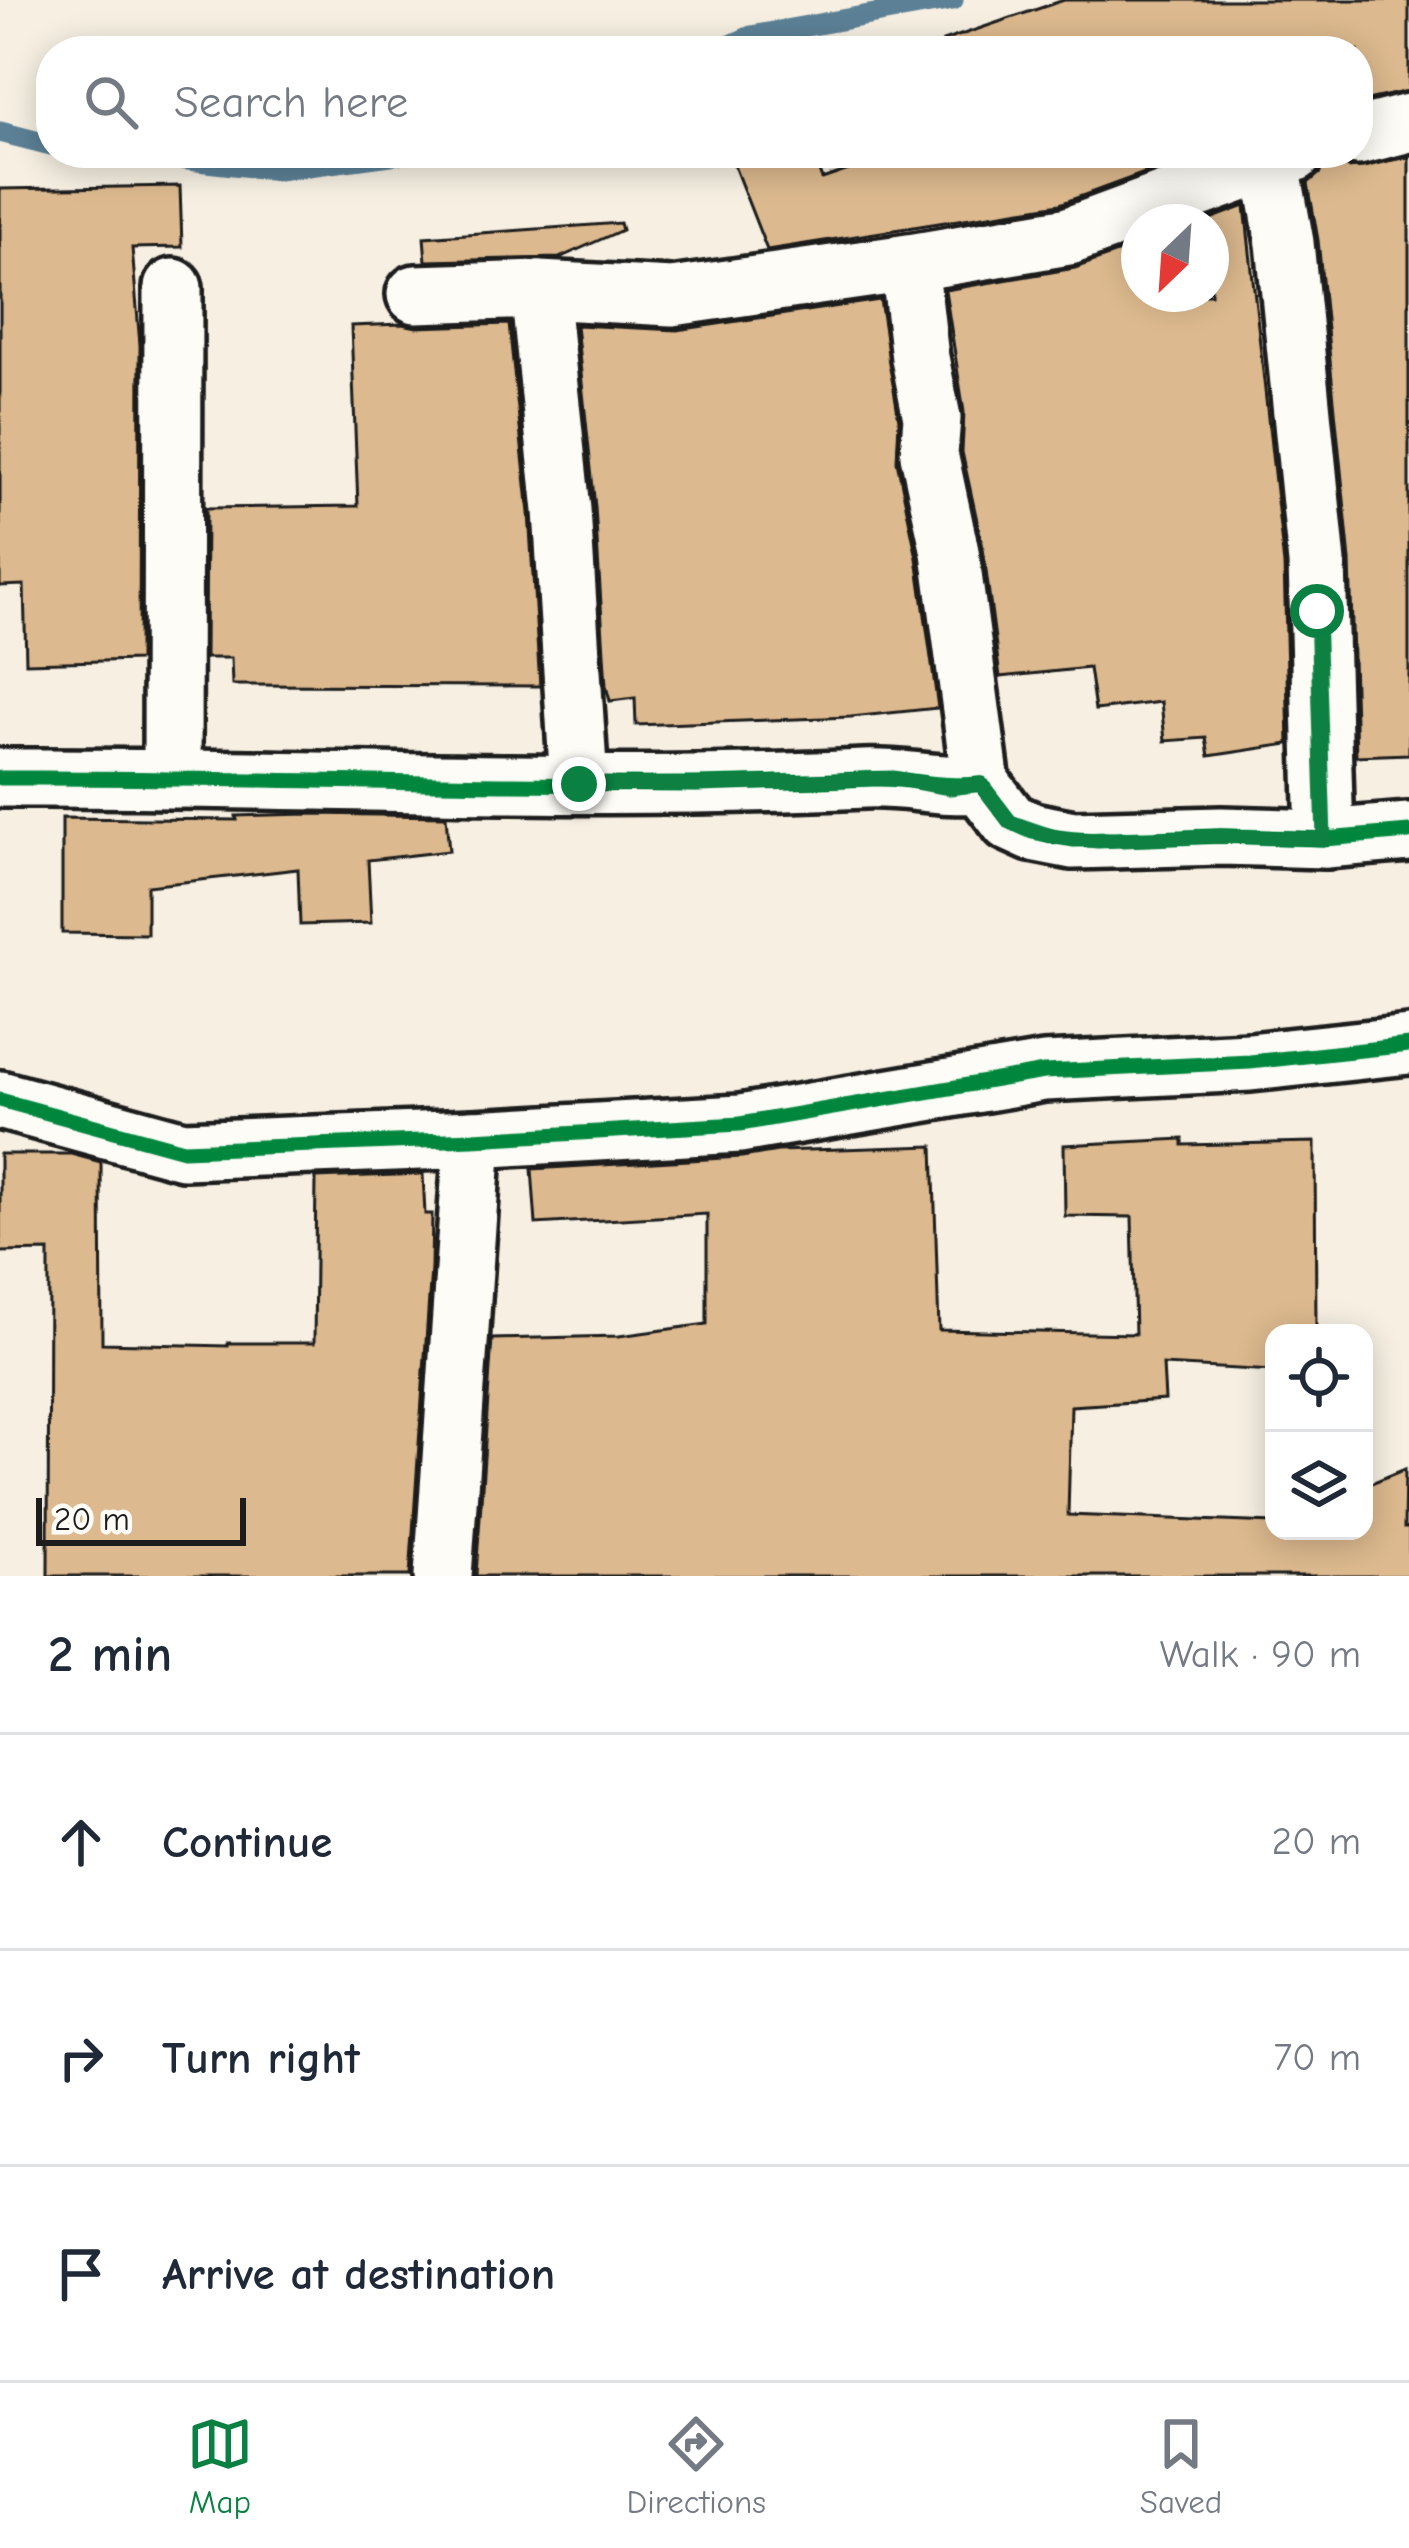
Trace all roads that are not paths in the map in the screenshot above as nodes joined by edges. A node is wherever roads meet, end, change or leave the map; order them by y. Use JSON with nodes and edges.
{"nodes":[{"id":1,"x":1409,"y":122,"type":"edge"},
{"id":2,"x":1373,"y":132,"type":"edge"},
{"id":3,"x":1250,"y":168,"type":"edge"},
{"id":4,"x":1282,"y":168,"type":"edge"},
{"id":5,"x":909,"y":263,"type":"junction"},
{"id":6,"x":173,"y":288,"type":"dead end"},
{"id":7,"x":539,"y":290,"type":"junction"},
{"id":8,"x":416,"y":294,"type":"dead end"},
{"id":9,"x":0,"y":778,"type":"edge"},
{"id":10,"x":172,"y":778,"type":"junction"},
{"id":11,"x":579,"y":784,"type":"junction"},
{"id":12,"x":981,"y":784,"type":"junction"},
{"id":13,"x":1409,"y":832,"type":"edge"},
{"id":14,"x":1324,"y":839,"type":"junction"},
{"id":15,"x":1409,"y":1045,"type":"edge"},
{"id":16,"x":0,"y":1100,"type":"edge"},
{"id":17,"x":473,"y":1138,"type":"junction"},
{"id":18,"x":442,"y":1576,"type":"edge"}],
"edges":[{"from":1,"to":2,"type":"street"},
{"from":3,"to":5,"type":"street"},
{"from":4,"to":14,"type":"street"},
{"from":5,"to":7,"type":"street"},
{"from":5,"to":12,"type":"street"},
{"from":6,"to":10,"type":"street"},
{"from":7,"to":8,"type":"street"},
{"from":7,"to":11,"type":"street"},
{"from":9,"to":10,"type":"street"},
{"from":10,"to":11,"type":"street"},
{"from":11,"to":12,"type":"street"},
{"from":12,"to":14,"type":"street"},
{"from":13,"to":14,"type":"street"},
{"from":15,"to":17,"type":"street"},
{"from":16,"to":17,"type":"street"},
{"from":17,"to":18,"type":"street"}]}
